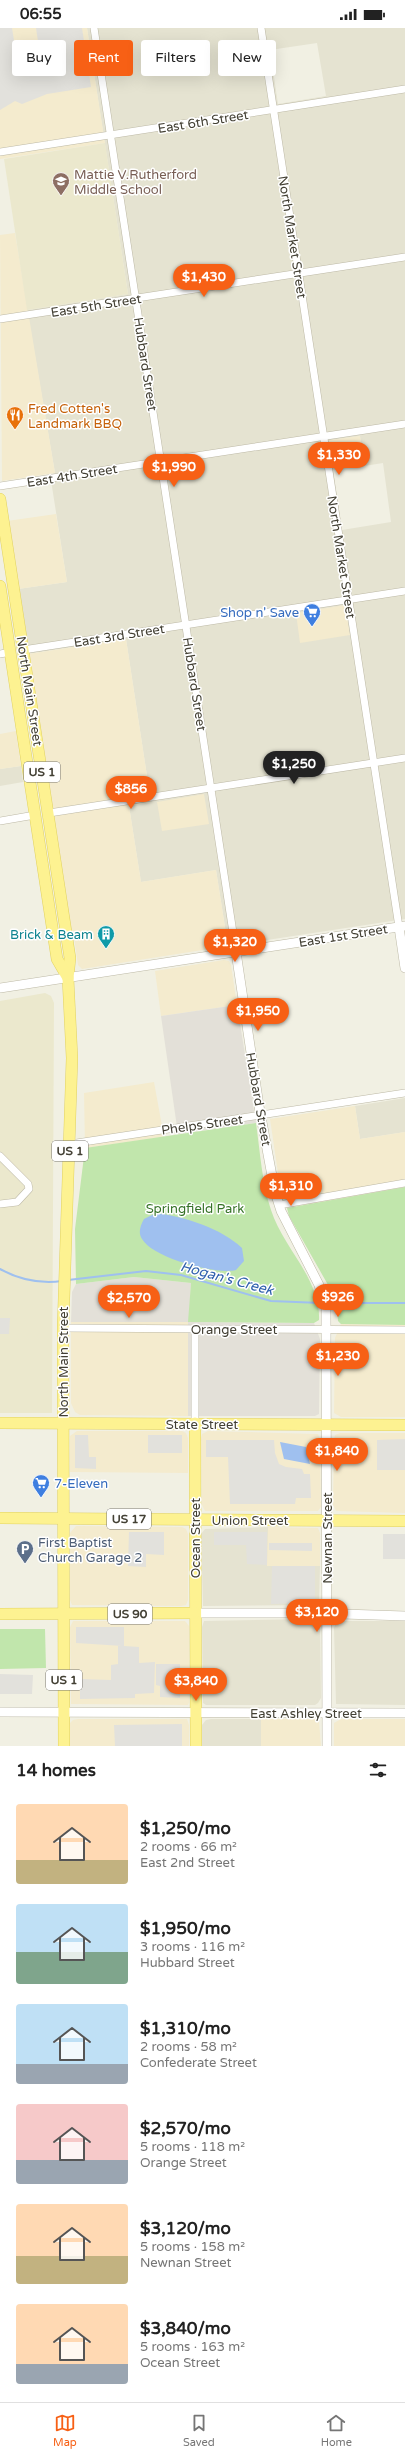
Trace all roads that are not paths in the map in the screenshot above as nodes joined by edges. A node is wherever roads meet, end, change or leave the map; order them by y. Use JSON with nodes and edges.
{"nodes":[{"id":1,"x":94,"y":28,"type":"edge"},
{"id":2,"x":261,"y":28,"type":"edge"},
{"id":3,"x":405,"y":89,"type":"edge"},
{"id":4,"x":274,"y":110,"type":"junction"},
{"id":5,"x":111,"y":136,"type":"junction"},
{"id":6,"x":0,"y":152,"type":"edge"},
{"id":7,"x":405,"y":257,"type":"edge"},
{"id":8,"x":299,"y":273,"type":"junction"},
{"id":9,"x":136,"y":298,"type":"junction"},
{"id":10,"x":0,"y":319,"type":"edge"},
{"id":11,"x":405,"y":424,"type":"edge"},
{"id":12,"x":324,"y":436,"type":"junction"},
{"id":13,"x":161,"y":462,"type":"junction"},
{"id":14,"x":0,"y":486,"type":"edge"},
{"id":15,"x":0,"y":500,"type":"edge"},
{"id":16,"x":0,"y":586,"type":"edge"},
{"id":17,"x":405,"y":592,"type":"edge"},
{"id":18,"x":349,"y":600,"type":"junction"},
{"id":19,"x":186,"y":625,"type":"junction"},
{"id":20,"x":23,"y":650,"type":"junction"},
{"id":21,"x":5,"y":653,"type":"edge"},
{"id":22,"x":405,"y":758,"type":"edge"},
{"id":23,"x":374,"y":763,"type":"junction"},
{"id":24,"x":211,"y":788,"type":"junction"},
{"id":25,"x":48,"y":813,"type":"junction"},
{"id":26,"x":35,"y":815,"type":"junction"},
{"id":27,"x":0,"y":821,"type":"edge"},
{"id":28,"x":402,"y":926,"type":"edge"},
{"id":29,"x":236,"y":952,"type":"junction"},
{"id":30,"x":405,"y":968,"type":"edge"},
{"id":31,"x":68,"y":978,"type":"junction"},
{"id":32,"x":0,"y":988,"type":"edge"},
{"id":33,"x":405,"y":1093,"type":"edge"},
{"id":34,"x":262,"y":1115,"type":"junction"},
{"id":35,"x":70,"y":1144,"type":"junction"},
{"id":36,"x":0,"y":1156,"type":"edge"},
{"id":37,"x":405,"y":1183,"type":"edge"},
{"id":38,"x":0,"y":1204,"type":"edge"},
{"id":39,"x":279,"y":1205,"type":"junction"},
{"id":40,"x":63,"y":1328,"type":"junction"},
{"id":41,"x":195,"y":1329,"type":"junction"},
{"id":42,"x":328,"y":1330,"type":"junction"},
{"id":43,"x":405,"y":1330,"type":"edge"},
{"id":44,"x":0,"y":1423,"type":"edge"},
{"id":45,"x":63,"y":1423,"type":"junction"},
{"id":46,"x":195,"y":1423,"type":"junction"},
{"id":47,"x":327,"y":1424,"type":"junction"},
{"id":48,"x":405,"y":1425,"type":"edge"},
{"id":49,"x":0,"y":1518,"type":"edge"},
{"id":50,"x":64,"y":1518,"type":"junction"},
{"id":51,"x":195,"y":1519,"type":"junction"},
{"id":52,"x":327,"y":1520,"type":"junction"},
{"id":53,"x":405,"y":1521,"type":"edge"},
{"id":54,"x":195,"y":1613,"type":"junction"},
{"id":55,"x":0,"y":1614,"type":"edge"},
{"id":56,"x":64,"y":1614,"type":"junction"},
{"id":57,"x":327,"y":1614,"type":"junction"},
{"id":58,"x":405,"y":1616,"type":"edge"},
{"id":59,"x":0,"y":1712,"type":"edge"},
{"id":60,"x":64,"y":1712,"type":"junction"},
{"id":61,"x":196,"y":1712,"type":"junction"},
{"id":62,"x":328,"y":1713,"type":"junction"},
{"id":63,"x":405,"y":1713,"type":"edge"},
{"id":64,"x":64,"y":1746,"type":"edge"},
{"id":65,"x":196,"y":1746,"type":"edge"},
{"id":66,"x":327,"y":1746,"type":"edge"}],
"edges":[{"from":1,"to":5,"type":"street","name":"Hubbard Street"},
{"from":2,"to":4,"type":"street","name":"North Market Street"},
{"from":3,"to":4,"type":"street","name":"East 6th Street"},
{"from":4,"to":5,"type":"street","name":"East 6th Street"},
{"from":4,"to":8,"type":"street","name":"North Market Street"},
{"from":5,"to":6,"type":"street","name":"East 6th Street"},
{"from":5,"to":9,"type":"street","name":"Hubbard Street"},
{"from":7,"to":8,"type":"street","name":"East 5th Street"},
{"from":8,"to":9,"type":"street","name":"East 5th Street"},
{"from":8,"to":12,"type":"street","name":"North Market Street"},
{"from":9,"to":10,"type":"street","name":"East 5th Street"},
{"from":9,"to":13,"type":"street","name":"Hubbard Street"},
{"from":11,"to":12,"type":"street","name":"East 4th Street"},
{"from":12,"to":13,"type":"street","name":"East 4th Street"},
{"from":12,"to":18,"type":"street","name":"North Market Street"},
{"from":13,"to":14,"type":"street","name":"East 4th Street"},
{"from":13,"to":19,"type":"street","name":"Hubbard Street"},
{"from":15,"to":20,"type":"main road","name":"North Main Street","number":"US 1"},
{"from":16,"to":21,"type":"main road","name":"North Main Street","number":"US 1"},
{"from":17,"to":18,"type":"street","name":"East 3rd Street"},
{"from":18,"to":19,"type":"street","name":"East 3rd Street"},
{"from":18,"to":23,"type":"street","name":"North Market Street"},
{"from":19,"to":20,"type":"street","name":"East 3rd Street"},
{"from":19,"to":24,"type":"street","name":"Hubbard Street"},
{"from":20,"to":25,"type":"main road","name":"North Main Street","number":"US 1"},
{"from":21,"to":26,"type":"main road","name":"North Main Street","number":"US 1"},
{"from":22,"to":23,"type":"street"},
{"from":23,"to":24,"type":"street"},
{"from":23,"to":28,"type":"street","name":"North Market Street"},
{"from":24,"to":25,"type":"street"},
{"from":24,"to":29,"type":"street","name":"Hubbard Street"},
{"from":25,"to":31,"type":"main road","name":"North Main Street","number":"US 1"},
{"from":26,"to":27,"type":"street"},
{"from":26,"to":31,"type":"main road","name":"North Main Street","number":"US 1"},
{"from":28,"to":29,"type":"street","name":"East 1st Street"},
{"from":28,"to":30,"type":"street","name":"North Market Street"},
{"from":29,"to":31,"type":"street","name":"East 1st Street"},
{"from":29,"to":34,"type":"street","name":"Hubbard Street"},
{"from":31,"to":32,"type":"street","name":"East 1st Street"},
{"from":31,"to":35,"type":"main road","name":"North Main Street","number":"US 1"},
{"from":33,"to":34,"type":"street","name":"Phelps Street"},
{"from":34,"to":35,"type":"street","name":"Phelps Street"},
{"from":34,"to":39,"type":"street","name":"Hubbard Street"},
{"from":35,"to":40,"type":"main road","name":"North Main Street","number":"US 1"},
{"from":36,"to":38,"type":"street"},
{"from":37,"to":39,"type":"street"},
{"from":39,"to":42,"type":"street","name":"Hubbard Street"},
{"from":40,"to":41,"type":"street","name":"Orange Street"},
{"from":40,"to":45,"type":"main road","name":"North Main Street","number":"US 1"},
{"from":41,"to":42,"type":"street","name":"Orange Street"},
{"from":41,"to":46,"type":"street","name":"Ocean Street"},
{"from":42,"to":43,"type":"street","name":"Orange Street"},
{"from":42,"to":47,"type":"street","name":"Newnan Street"},
{"from":44,"to":45,"type":"main road","name":"State Street"},
{"from":45,"to":46,"type":"main road","name":"State Street"},
{"from":45,"to":50,"type":"main road","name":"North Main Street","number":"US 1"},
{"from":46,"to":47,"type":"main road","name":"State Street"},
{"from":46,"to":51,"type":"main road","name":"Ocean Street"},
{"from":47,"to":48,"type":"main road","name":"State Street"},
{"from":47,"to":52,"type":"street","name":"Newnan Street"},
{"from":49,"to":50,"type":"main road","name":"Union Street","number":"US 17"},
{"from":50,"to":51,"type":"main road","name":"Union Street","number":"US 17"},
{"from":50,"to":56,"type":"main road","name":"North Main Street","number":"US 1"},
{"from":51,"to":52,"type":"main road","name":"Union Street"},
{"from":51,"to":54,"type":"main road","name":"Ocean Street"},
{"from":52,"to":53,"type":"main road","name":"Union Street"},
{"from":52,"to":57,"type":"street","name":"Newnan Street"},
{"from":54,"to":56,"type":"main road","number":"US 90"},
{"from":54,"to":57,"type":"street"},
{"from":54,"to":61,"type":"main road","name":"Ocean Street"},
{"from":55,"to":56,"type":"main road","number":"US 90"},
{"from":56,"to":60,"type":"main road","name":"North Main Street","number":"US 1"},
{"from":57,"to":58,"type":"street"},
{"from":57,"to":62,"type":"street","name":"Newnan Street"},
{"from":59,"to":60,"type":"street","name":"East Ashley Street"},
{"from":60,"to":61,"type":"street","name":"East Ashley Street"},
{"from":60,"to":64,"type":"main road","name":"North Main Street","number":"US 1"},
{"from":61,"to":62,"type":"street","name":"East Ashley Street"},
{"from":61,"to":65,"type":"main road","name":"Ocean Street"},
{"from":62,"to":63,"type":"street","name":"East Ashley Street"},
{"from":62,"to":66,"type":"street","name":"Newnan Street"}]}
